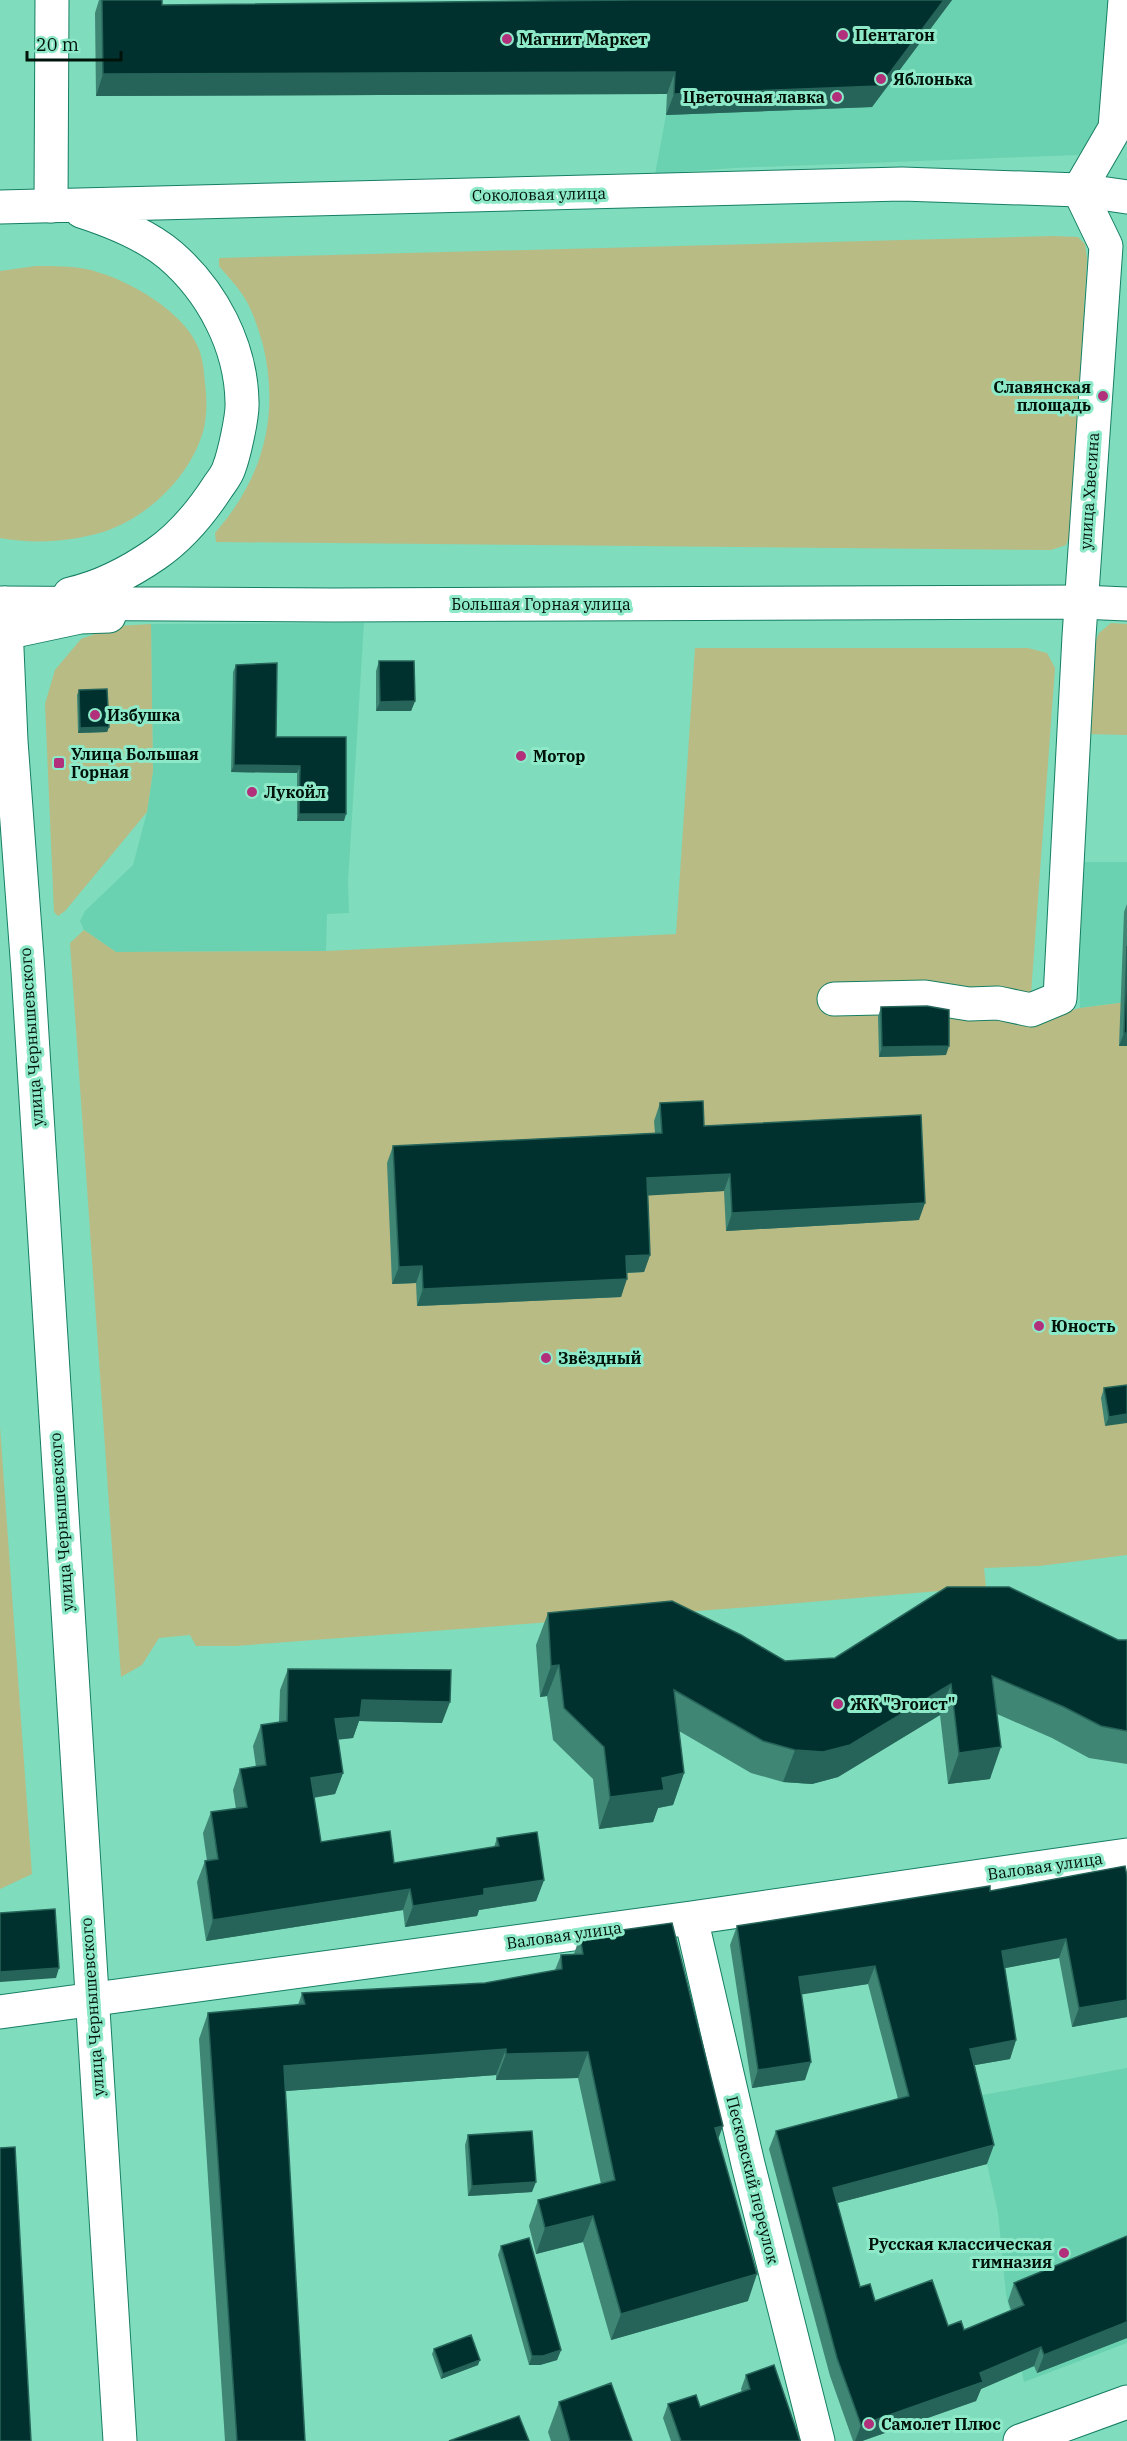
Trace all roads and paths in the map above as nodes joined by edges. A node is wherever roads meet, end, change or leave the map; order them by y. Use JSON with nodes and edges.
{"nodes":[{"id":1,"x":52,"y":0,"type":"edge"},
{"id":2,"x":1125,"y":0,"type":"edge"},
{"id":3,"x":1079,"y":190,"type":"junction"},
{"id":4,"x":1127,"y":197,"type":"edge"},
{"id":5,"x":51,"y":206,"type":"junction"},
{"id":6,"x":0,"y":207,"type":"edge"},
{"id":7,"x":0,"y":218,"type":"edge"},
{"id":8,"x":1127,"y":604,"type":"edge"},
{"id":9,"x":2,"y":610,"type":"edge"},
{"id":10,"x":1081,"y":610,"type":"junction"},
{"id":11,"x":1127,"y":618,"type":"edge"},
{"id":12,"x":834,"y":999,"type":"dead end"},
{"id":13,"x":1127,"y":1855,"type":"edge"},
{"id":14,"x":691,"y":1918,"type":"junction"},
{"id":15,"x":91,"y":1999,"type":"junction"},
{"id":16,"x":0,"y":2012,"type":"edge"},
{"id":17,"x":1127,"y":2402,"type":"edge"},
{"id":18,"x":120,"y":2441,"type":"edge"},
{"id":19,"x":818,"y":2441,"type":"edge"},
{"id":20,"x":1020,"y":2441,"type":"edge"}],
"edges":[{"from":1,"to":5,"type":"main road"},
{"from":2,"to":3,"type":"main road"},
{"from":3,"to":4,"type":"main road"},
{"from":3,"to":5,"type":"main road","name":"Соколовая улица"},
{"from":3,"to":10,"type":"main road","name":"улица Хвесина"},
{"from":5,"to":6,"type":"main road","name":"Соколовая улица"},
{"from":5,"to":7,"type":"main road"},
{"from":5,"to":9,"type":"main road"},
{"from":8,"to":10,"type":"main road"},
{"from":9,"to":10,"type":"main road","name":"Большая Горная улица"},
{"from":9,"to":15,"type":"main road","name":"улица Чернышевского"},
{"from":10,"to":11,"type":"main road"},
{"from":10,"to":12,"type":"main road","name":"улица Хвесина"},
{"from":13,"to":14,"type":"main road","name":"Валовая улица"},
{"from":14,"to":15,"type":"main road","name":"Валовая улица"},
{"from":14,"to":19,"type":"main road","name":"Песковский переулок"},
{"from":15,"to":16,"type":"main road","name":"Валовая улица"},
{"from":15,"to":18,"type":"main road","name":"улица Чернышевского"},
{"from":17,"to":20,"type":"main road"}]}
